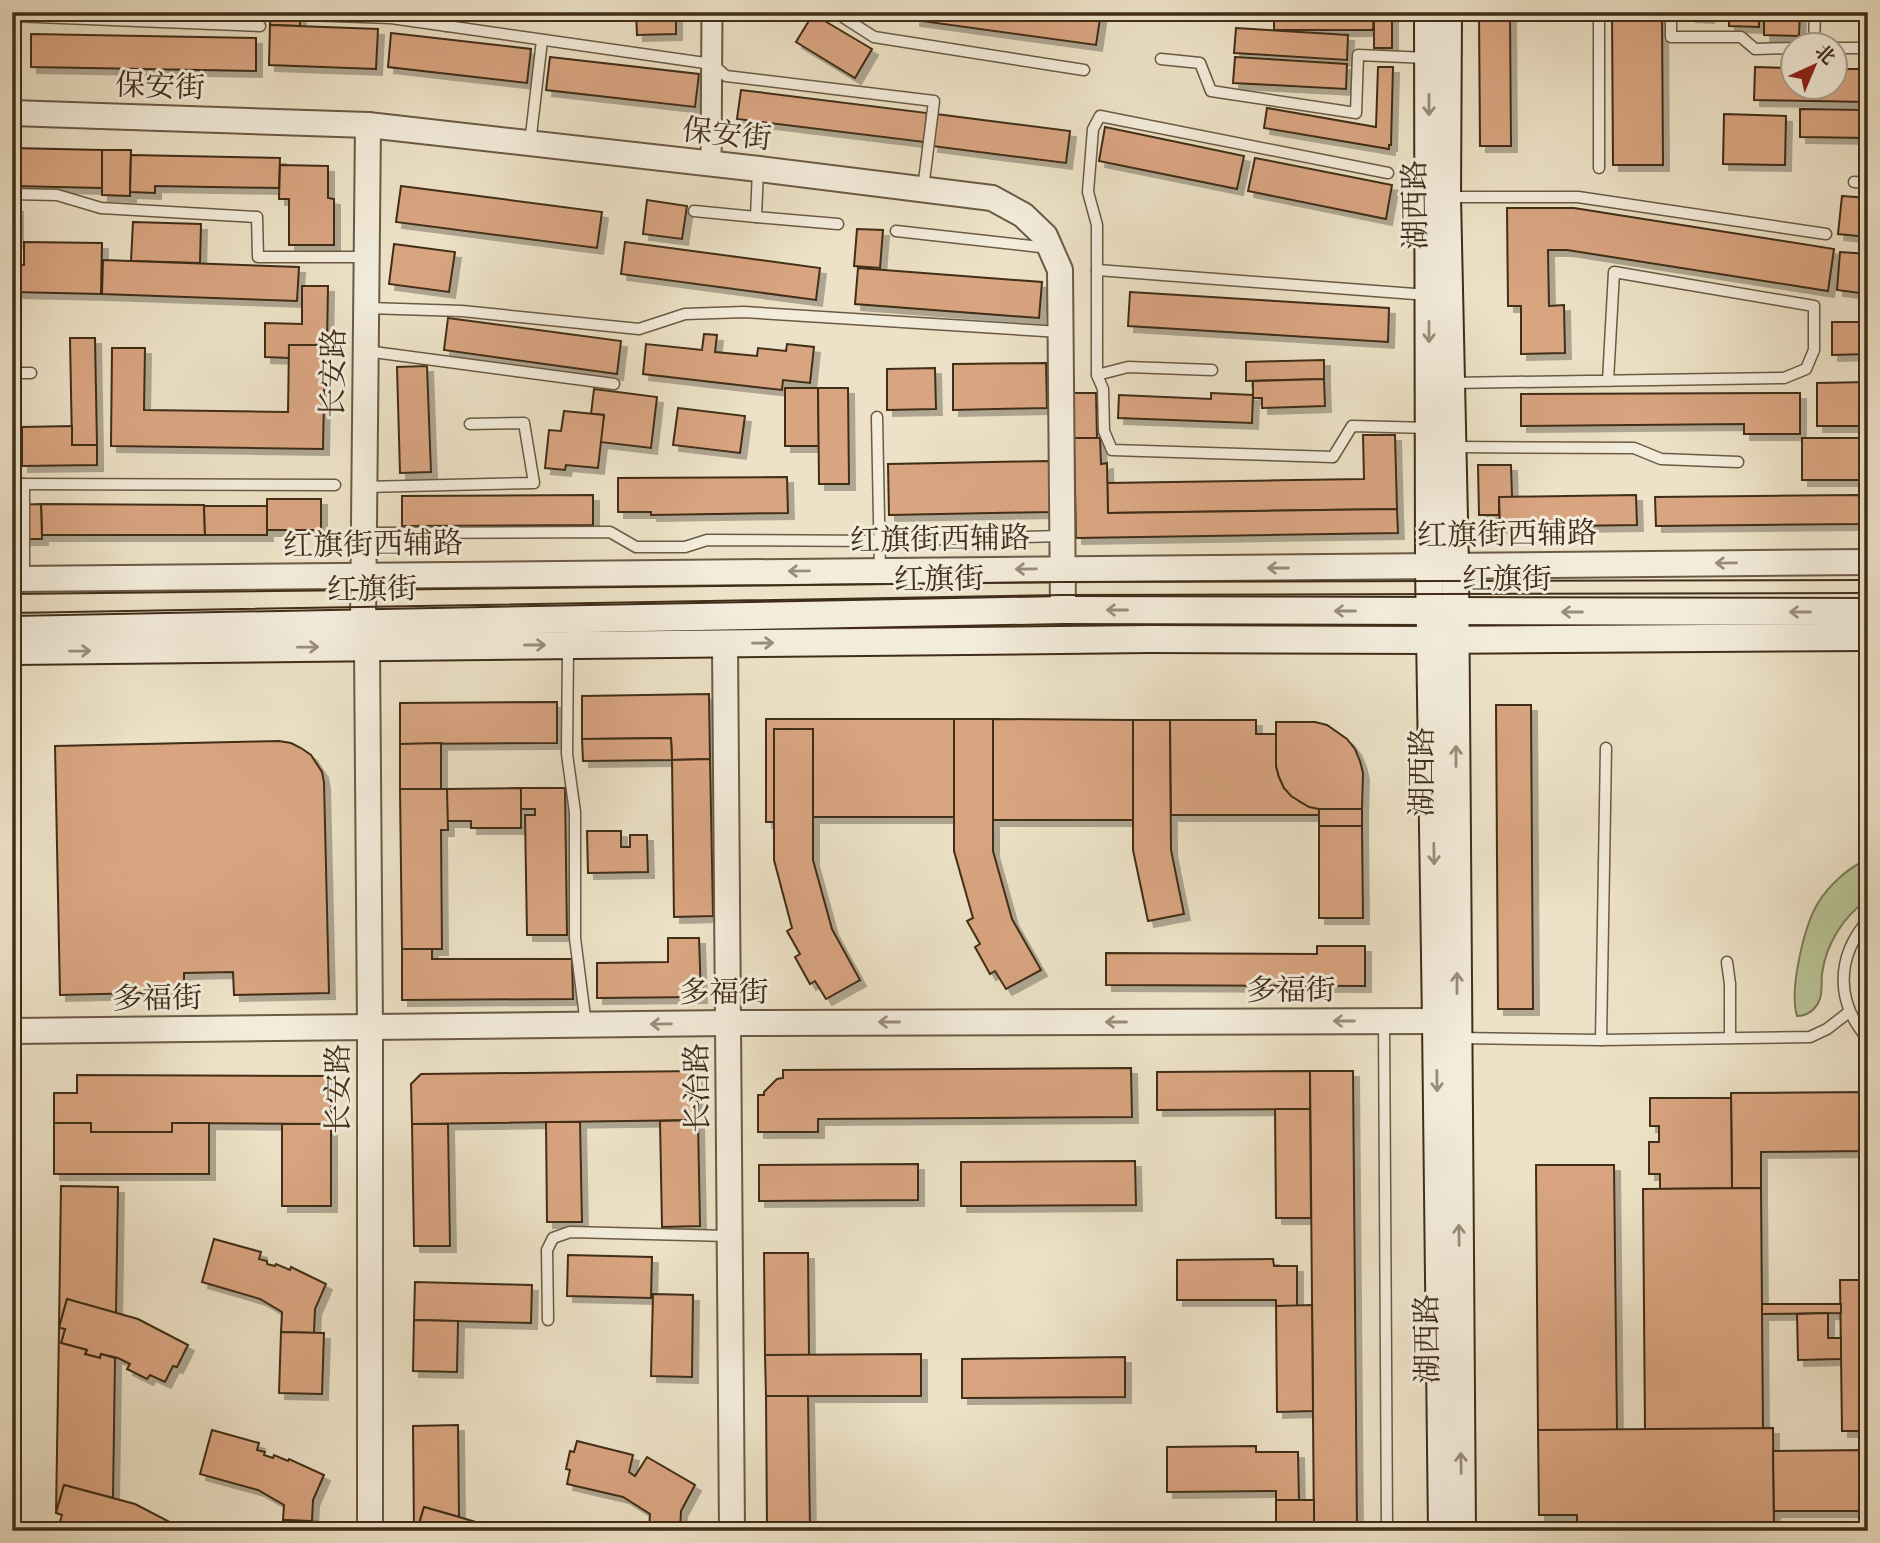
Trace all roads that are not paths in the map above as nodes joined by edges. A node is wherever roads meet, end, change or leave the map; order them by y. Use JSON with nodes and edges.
{"nodes":[{"id":1,"x":447,"y":12,"type":"edge"},
{"id":2,"x":712,"y":12,"type":"edge"},
{"id":3,"x":835,"y":12,"type":"edge"},
{"id":4,"x":1428,"y":12,"type":"edge"},
{"id":5,"x":1448,"y":12,"type":"edge"},
{"id":6,"x":1599,"y":12,"type":"edge"},
{"id":7,"x":1671,"y":12,"type":"edge"},
{"id":8,"x":1815,"y":12,"type":"edge"},
{"id":9,"x":24,"y":14,"type":"edge"},
{"id":10,"x":307,"y":15,"type":"dead end"},
{"id":11,"x":12,"y":16,"type":"edge"},
{"id":12,"x":195,"y":18,"type":"edge"},
{"id":13,"x":260,"y":26,"type":"dead end"},
{"id":14,"x":446,"y":26,"type":"junction"},
{"id":15,"x":1814,"y":32,"type":"edge"},
{"id":16,"x":542,"y":40,"type":"junction"},
{"id":17,"x":1778,"y":48,"type":"edge"},
{"id":18,"x":1848,"y":48,"type":"edge"},
{"id":19,"x":1868,"y":48,"type":"edge"},
{"id":20,"x":1428,"y":58,"type":"junction"},
{"id":21,"x":1161,"y":59,"type":"dead end"},
{"id":22,"x":712,"y":64,"type":"junction"},
{"id":23,"x":1084,"y":70,"type":"dead end"},
{"id":24,"x":12,"y":113,"type":"edge"},
{"id":25,"x":368,"y":125,"type":"junction"},
{"id":26,"x":530,"y":144,"type":"junction"},
{"id":27,"x":711,"y":164,"type":"junction"},
{"id":28,"x":1600,"y":168,"type":"dead end"},
{"id":29,"x":758,"y":169,"type":"junction"},
{"id":30,"x":1388,"y":173,"type":"dead end"},
{"id":31,"x":1854,"y":182,"type":"dead end"},
{"id":32,"x":1868,"y":183,"type":"edge"},
{"id":33,"x":923,"y":190,"type":"junction"},
{"id":34,"x":12,"y":194,"type":"edge"},
{"id":35,"x":1447,"y":197,"type":"junction"},
{"id":36,"x":694,"y":211,"type":"dead end"},
{"id":37,"x":756,"y":217,"type":"junction"},
{"id":38,"x":838,"y":224,"type":"dead end"},
{"id":39,"x":896,"y":231,"type":"dead end"},
{"id":40,"x":1826,"y":234,"type":"dead end"},
{"id":41,"x":1049,"y":248,"type":"junction"},
{"id":42,"x":366,"y":257,"type":"junction"},
{"id":43,"x":1097,"y":270,"type":"junction"},
{"id":44,"x":1429,"y":295,"type":"junction"},
{"id":45,"x":366,"y":308,"type":"junction"},
{"id":46,"x":1060,"y":332,"type":"junction"},
{"id":47,"x":365,"y":351,"type":"junction"},
{"id":48,"x":1212,"y":370,"type":"dead end"},
{"id":49,"x":12,"y":373,"type":"edge"},
{"id":50,"x":31,"y":373,"type":"dead end"},
{"id":51,"x":1097,"y":375,"type":"junction"},
{"id":52,"x":1608,"y":381,"type":"junction"},
{"id":53,"x":1451,"y":383,"type":"junction"},
{"id":54,"x":614,"y":384,"type":"dead end"},
{"id":55,"x":877,"y":417,"type":"dead end"},
{"id":56,"x":470,"y":424,"type":"dead end"},
{"id":57,"x":1429,"y":428,"type":"junction"},
{"id":58,"x":1452,"y":447,"type":"junction"},
{"id":59,"x":1738,"y":462,"type":"dead end"},
{"id":60,"x":12,"y":484,"type":"edge"},
{"id":61,"x":24,"y":484,"type":"junction"},
{"id":62,"x":335,"y":485,"type":"dead end"},
{"id":63,"x":364,"y":487,"type":"junction"},
{"id":64,"x":363,"y":533,"type":"junction"},
{"id":65,"x":1062,"y":536,"type":"junction"},
{"id":66,"x":880,"y":541,"type":"junction"},
{"id":67,"x":1868,"y":562,"type":"edge"},
{"id":68,"x":1455,"y":566,"type":"junction"},
{"id":69,"x":1429,"y":567,"type":"junction"},
{"id":70,"x":1062,"y":569,"type":"junction"},
{"id":71,"x":880,"y":571,"type":"junction"},
{"id":72,"x":363,"y":575,"type":"junction"},
{"id":73,"x":18,"y":579,"type":"edge"},
{"id":74,"x":1063,"y":610,"type":"junction"},
{"id":75,"x":1442,"y":611,"type":"junction"},
{"id":76,"x":1868,"y":612,"type":"edge"},
{"id":77,"x":12,"y":630,"type":"edge"},
{"id":78,"x":365,"y":635,"type":"junction"},
{"id":79,"x":1868,"y":636,"type":"edge"},
{"id":80,"x":1443,"y":640,"type":"junction"},
{"id":81,"x":724,"y":644,"type":"junction"},
{"id":82,"x":568,"y":645,"type":"junction"},
{"id":83,"x":12,"y":652,"type":"edge"},
{"id":84,"x":1606,"y":748,"type":"dead end"},
{"id":85,"x":1868,"y":920,"type":"edge"},
{"id":86,"x":1727,"y":961,"type":"dead end"},
{"id":87,"x":1849,"y":1012,"type":"junction"},
{"id":88,"x":1384,"y":1021,"type":"junction"},
{"id":89,"x":1436,"y":1021,"type":"junction"},
{"id":90,"x":728,"y":1023,"type":"junction"},
{"id":91,"x":586,"y":1025,"type":"junction"},
{"id":92,"x":370,"y":1027,"type":"junction"},
{"id":93,"x":12,"y":1031,"type":"edge"},
{"id":94,"x":1457,"y":1038,"type":"junction"},
{"id":95,"x":1730,"y":1038,"type":"junction"},
{"id":96,"x":1868,"y":1039,"type":"edge"},
{"id":97,"x":1601,"y":1040,"type":"junction"},
{"id":98,"x":730,"y":1236,"type":"junction"},
{"id":99,"x":548,"y":1320,"type":"dead end"},
{"id":100,"x":370,"y":1531,"type":"edge"},
{"id":101,"x":732,"y":1531,"type":"edge"},
{"id":102,"x":1387,"y":1531,"type":"edge"},
{"id":103,"x":1442,"y":1531,"type":"edge"},
{"id":104,"x":1462,"y":1531,"type":"edge"}],
"edges":[{"from":1,"to":14,"type":"lane"},
{"from":2,"to":22,"type":"street"},
{"from":3,"to":23,"type":"lane"},
{"from":4,"to":20,"type":"main road","name":"湖西路"},
{"from":5,"to":35,"type":"main road","name":"湖西路"},
{"from":6,"to":28,"type":"lane"},
{"from":7,"to":17,"type":"lane"},
{"from":8,"to":15,"type":"lane"},
{"from":9,"to":11,"type":"lane"},
{"from":9,"to":12,"type":"lane"},
{"from":10,"to":14,"type":"lane"},
{"from":12,"to":13,"type":"lane"},
{"from":14,"to":16,"type":"lane"},
{"from":16,"to":22,"type":"lane"},
{"from":16,"to":26,"type":"lane"},
{"from":18,"to":19,"type":"lane"},
{"from":20,"to":21,"type":"lane"},
{"from":20,"to":44,"type":"main road","name":"湖西路","one_way":true},
{"from":22,"to":27,"type":"street"},
{"from":22,"to":33,"type":"lane"},
{"from":24,"to":25,"type":"street","name":"保安街"},
{"from":25,"to":26,"type":"street","name":"保安街"},
{"from":25,"to":42,"type":"street","name":"长安路"},
{"from":26,"to":27,"type":"street","name":"保安街"},
{"from":27,"to":29,"type":"street","name":"保安街"},
{"from":29,"to":33,"type":"street","name":"保安街"},
{"from":29,"to":37,"type":"lane"},
{"from":30,"to":43,"type":"lane"},
{"from":31,"to":32,"type":"lane"},
{"from":33,"to":41,"type":"street","name":"保安街"},
{"from":34,"to":42,"type":"lane"},
{"from":35,"to":40,"type":"lane"},
{"from":35,"to":53,"type":"main road","name":"湖西路"},
{"from":36,"to":37,"type":"lane"},
{"from":37,"to":38,"type":"lane"},
{"from":39,"to":41,"type":"lane"},
{"from":41,"to":46,"type":"street","name":"保安街"},
{"from":42,"to":45,"type":"street","name":"长安路"},
{"from":43,"to":44,"type":"lane"},
{"from":43,"to":51,"type":"lane"},
{"from":44,"to":57,"type":"main road","name":"湖西路","one_way":true},
{"from":45,"to":46,"type":"lane"},
{"from":45,"to":47,"type":"street","name":"长安路"},
{"from":46,"to":65,"type":"street","name":"保安街"},
{"from":47,"to":54,"type":"lane"},
{"from":47,"to":63,"type":"street","name":"长安路"},
{"from":48,"to":51,"type":"lane"},
{"from":49,"to":50,"type":"lane"},
{"from":51,"to":57,"type":"lane"},
{"from":52,"to":52,"type":"lane"},
{"from":52,"to":53,"type":"lane"},
{"from":53,"to":58,"type":"main road","name":"湖西路"},
{"from":55,"to":66,"type":"lane"},
{"from":56,"to":63,"type":"lane"},
{"from":57,"to":69,"type":"main road","name":"湖西路"},
{"from":58,"to":59,"type":"lane"},
{"from":58,"to":68,"type":"main road","name":"湖西路"},
{"from":60,"to":61,"type":"lane"},
{"from":61,"to":62,"type":"lane"},
{"from":61,"to":73,"type":"lane"},
{"from":63,"to":64,"type":"street","name":"长安路"},
{"from":64,"to":66,"type":"lane"},
{"from":64,"to":72,"type":"street","name":"长安路"},
{"from":65,"to":66,"type":"lane"},
{"from":65,"to":70,"type":"street","name":"保安街"},
{"from":66,"to":71,"type":"lane"},
{"from":67,"to":68,"type":"street","name":"红旗街西辅路","one_way":true},
{"from":68,"to":69,"type":"street","name":"红旗街西辅路"},
{"from":68,"to":75,"type":"main road","name":"湖西路"},
{"from":69,"to":70,"type":"street","name":"红旗街西辅路","one_way":true},
{"from":69,"to":75,"type":"main road","name":"湖西路"},
{"from":70,"to":71,"type":"street","name":"红旗街西辅路","one_way":true},
{"from":70,"to":74,"type":"street","name":"保安街"},
{"from":71,"to":72,"type":"street","name":"红旗街西辅路","one_way":true},
{"from":72,"to":73,"type":"street","name":"红旗街西辅路"},
{"from":72,"to":78,"type":"street","name":"长安路"},
{"from":75,"to":74,"type":"main road","name":"红旗街","one_way":true},
{"from":74,"to":78,"type":"main road","name":"红旗街"},
{"from":76,"to":75,"type":"main road","name":"红旗街","one_way":true},
{"from":75,"to":80,"type":"main road","name":"湖西路"},
{"from":77,"to":78,"type":"main road","name":"红旗街"},
{"from":78,"to":82,"type":"main road","name":"红旗街","one_way":true},
{"from":83,"to":78,"type":"main road","name":"红旗街","one_way":true},
{"from":78,"to":92,"type":"street","name":"长安路"},
{"from":79,"to":80,"type":"main road","name":"红旗街"},
{"from":81,"to":80,"type":"main road","name":"红旗街","one_way":true},
{"from":80,"to":89,"type":"main road","name":"湖西路","one_way":true},
{"from":94,"to":80,"type":"main road","name":"湖西路","one_way":true},
{"from":81,"to":82,"type":"main road","name":"红旗街"},
{"from":81,"to":90,"type":"street","name":"长治路"},
{"from":82,"to":91,"type":"lane"},
{"from":84,"to":97,"type":"lane"},
{"from":85,"to":87,"type":"lane"},
{"from":86,"to":95,"type":"lane"},
{"from":87,"to":95,"type":"lane"},
{"from":87,"to":96,"type":"lane"},
{"from":88,"to":89,"type":"street","name":"多福街"},
{"from":88,"to":90,"type":"street","name":"多福街","one_way":true},
{"from":88,"to":102,"type":"lane"},
{"from":89,"to":103,"type":"main road","name":"湖西路","one_way":true},
{"from":90,"to":91,"type":"street","name":"多福街","one_way":true},
{"from":90,"to":98,"type":"street","name":"长治路"},
{"from":91,"to":92,"type":"street","name":"多福街"},
{"from":92,"to":93,"type":"street","name":"多福街"},
{"from":92,"to":100,"type":"street","name":"长安路"},
{"from":94,"to":97,"type":"lane"},
{"from":104,"to":94,"type":"main road","name":"湖西路","one_way":true},
{"from":95,"to":97,"type":"lane"},
{"from":98,"to":99,"type":"lane"},
{"from":98,"to":101,"type":"street","name":"长治路"}]}
